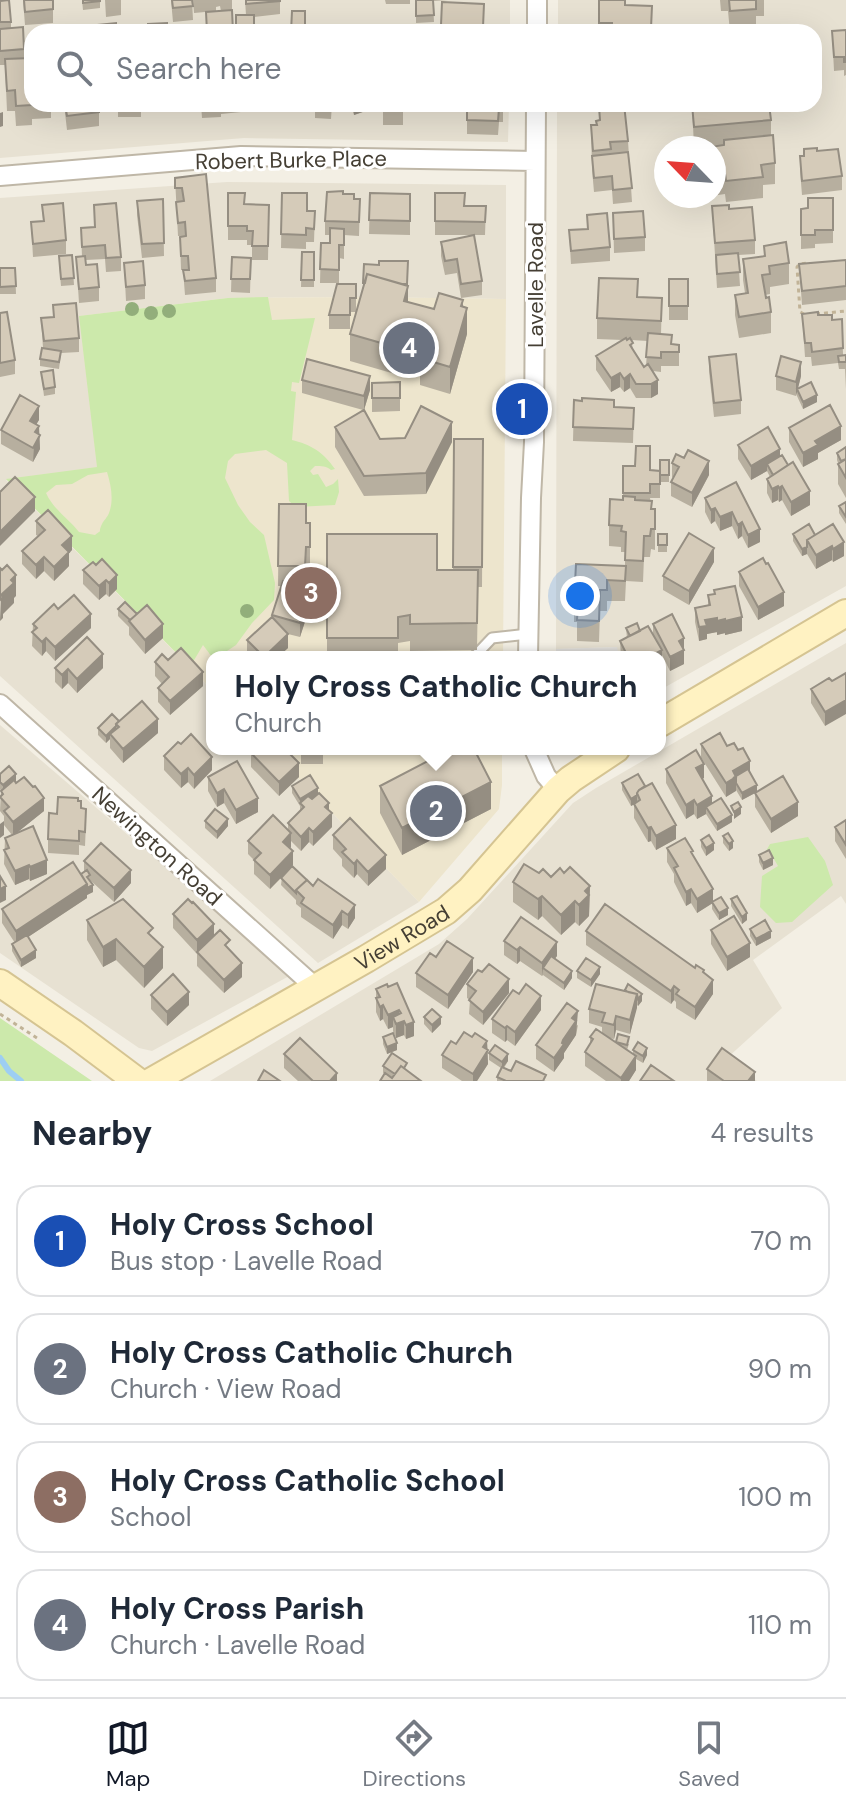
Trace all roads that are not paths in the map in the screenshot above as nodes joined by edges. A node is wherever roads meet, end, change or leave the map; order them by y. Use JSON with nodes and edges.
{"nodes":[{"id":1,"x":537,"y":0,"type":"edge"},
{"id":2,"x":537,"y":24,"type":"edge"},
{"id":3,"x":536,"y":112,"type":"edge"},
{"id":4,"x":535,"y":161,"type":"junction"},
{"id":5,"x":0,"y":176,"type":"edge"},
{"id":6,"x":846,"y":613,"type":"edge"},
{"id":7,"x":528,"y":634,"type":"junction"},
{"id":8,"x":480,"y":651,"type":"edge"},
{"id":9,"x":528,"y":651,"type":"edge"},
{"id":10,"x":0,"y":704,"type":"edge"},
{"id":11,"x":666,"y":719,"type":"edge"},
{"id":12,"x":537,"y":755,"type":"edge"},
{"id":13,"x":607,"y":755,"type":"edge"},
{"id":14,"x":558,"y":790,"type":"junction"},
{"id":15,"x":0,"y":983,"type":"edge"},
{"id":16,"x":315,"y":987,"type":"junction"},
{"id":17,"x":137,"y":1081,"type":"edge"},
{"id":18,"x":152,"y":1081,"type":"edge"}],
"edges":[{"from":1,"to":2,"type":"street"},
{"from":3,"to":4,"type":"street","name":"Lavelle Road"},
{"from":4,"to":5,"type":"street","name":"Robert Burke Place"},
{"from":4,"to":7,"type":"street","name":"Lavelle Road"},
{"from":6,"to":11,"type":"main road"},
{"from":7,"to":8,"type":"lane"},
{"from":7,"to":9,"type":"street","name":"Lavelle Road"},
{"from":10,"to":16,"type":"street","name":"Newington Road"},
{"from":12,"to":14,"type":"street"},
{"from":13,"to":14,"type":"main road","name":"View Road"},
{"from":14,"to":16,"type":"main road","name":"View Road"},
{"from":15,"to":17,"type":"main road"},
{"from":16,"to":18,"type":"main road","name":"View Road"}]}
